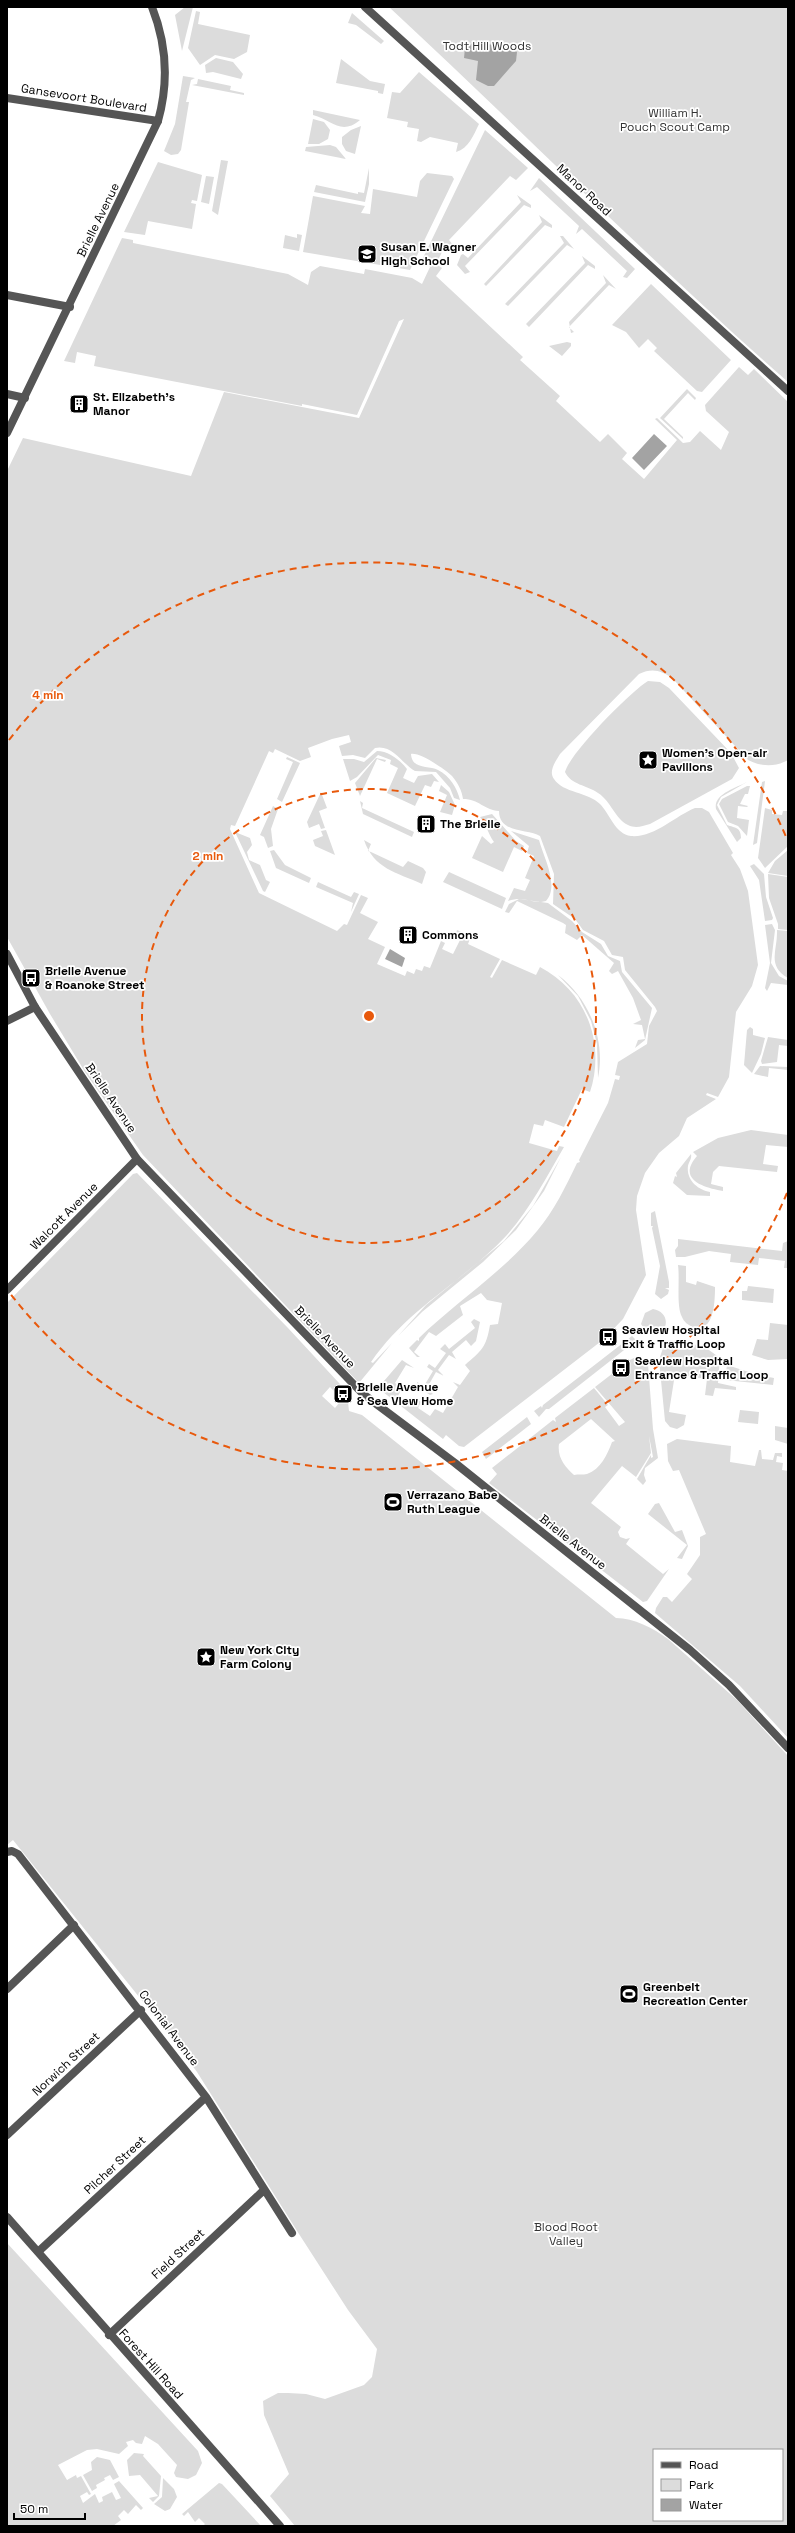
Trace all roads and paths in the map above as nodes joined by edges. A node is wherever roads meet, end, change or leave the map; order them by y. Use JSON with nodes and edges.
{"nodes":[{"id":1,"x":152,"y":7,"type":"edge"},
{"id":2,"x":364,"y":7,"type":"edge"},
{"id":3,"x":7,"y":98,"type":"edge"},
{"id":4,"x":158,"y":121,"type":"junction"},
{"id":5,"x":7,"y":295,"type":"edge"},
{"id":6,"x":70,"y":306,"type":"junction"},
{"id":7,"x":788,"y":391,"type":"edge"},
{"id":8,"x":7,"y":394,"type":"edge"},
{"id":9,"x":25,"y":398,"type":"junction"},
{"id":10,"x":7,"y":433,"type":"edge"},
{"id":11,"x":7,"y":954,"type":"edge"},
{"id":12,"x":35,"y":1007,"type":"junction"},
{"id":13,"x":7,"y":1021,"type":"edge"},
{"id":14,"x":138,"y":1159,"type":"junction"},
{"id":15,"x":7,"y":1290,"type":"edge"},
{"id":16,"x":788,"y":1748,"type":"edge"},
{"id":17,"x":9,"y":1851,"type":"edge"},
{"id":18,"x":74,"y":1925,"type":"junction"},
{"id":19,"x":7,"y":1989,"type":"edge"},
{"id":20,"x":141,"y":2010,"type":"junction"},
{"id":21,"x":206,"y":2097,"type":"junction"},
{"id":22,"x":7,"y":2135,"type":"edge"},
{"id":23,"x":264,"y":2190,"type":"junction"},
{"id":24,"x":7,"y":2217,"type":"edge"},
{"id":25,"x":292,"y":2233,"type":"dead end"},
{"id":26,"x":39,"y":2251,"type":"junction"},
{"id":27,"x":109,"y":2335,"type":"junction"},
{"id":28,"x":280,"y":2526,"type":"edge"}],
"edges":[{"from":1,"to":4,"type":"street","name":"Brielle Avenue"},
{"from":2,"to":7,"type":"street","name":"Manor Road"},
{"from":3,"to":4,"type":"street","name":"Gansevoort Boulevard"},
{"from":4,"to":6,"type":"street","name":"Brielle Avenue"},
{"from":5,"to":6,"type":"street"},
{"from":6,"to":9,"type":"street","name":"Brielle Avenue"},
{"from":8,"to":9,"type":"street"},
{"from":9,"to":10,"type":"street","name":"Brielle Avenue"},
{"from":11,"to":12,"type":"street","name":"Brielle Avenue"},
{"from":12,"to":13,"type":"street"},
{"from":12,"to":14,"type":"street","name":"Brielle Avenue"},
{"from":14,"to":15,"type":"street","name":"Walcott Avenue"},
{"from":14,"to":16,"type":"street","name":"Brielle Avenue"},
{"from":17,"to":18,"type":"street","name":"Colonial Avenue"},
{"from":18,"to":19,"type":"street"},
{"from":18,"to":20,"type":"street","name":"Colonial Avenue"},
{"from":20,"to":21,"type":"street","name":"Colonial Avenue"},
{"from":20,"to":22,"type":"street","name":"Norwich Street"},
{"from":21,"to":23,"type":"street","name":"Colonial Avenue"},
{"from":21,"to":26,"type":"street","name":"Pilcher Street"},
{"from":23,"to":25,"type":"street","name":"Colonial Avenue"},
{"from":23,"to":27,"type":"street","name":"Field Street"},
{"from":24,"to":26,"type":"street","name":"Forest Hill Road"},
{"from":26,"to":27,"type":"street","name":"Forest Hill Road"},
{"from":27,"to":28,"type":"street","name":"Forest Hill Road"}]}
